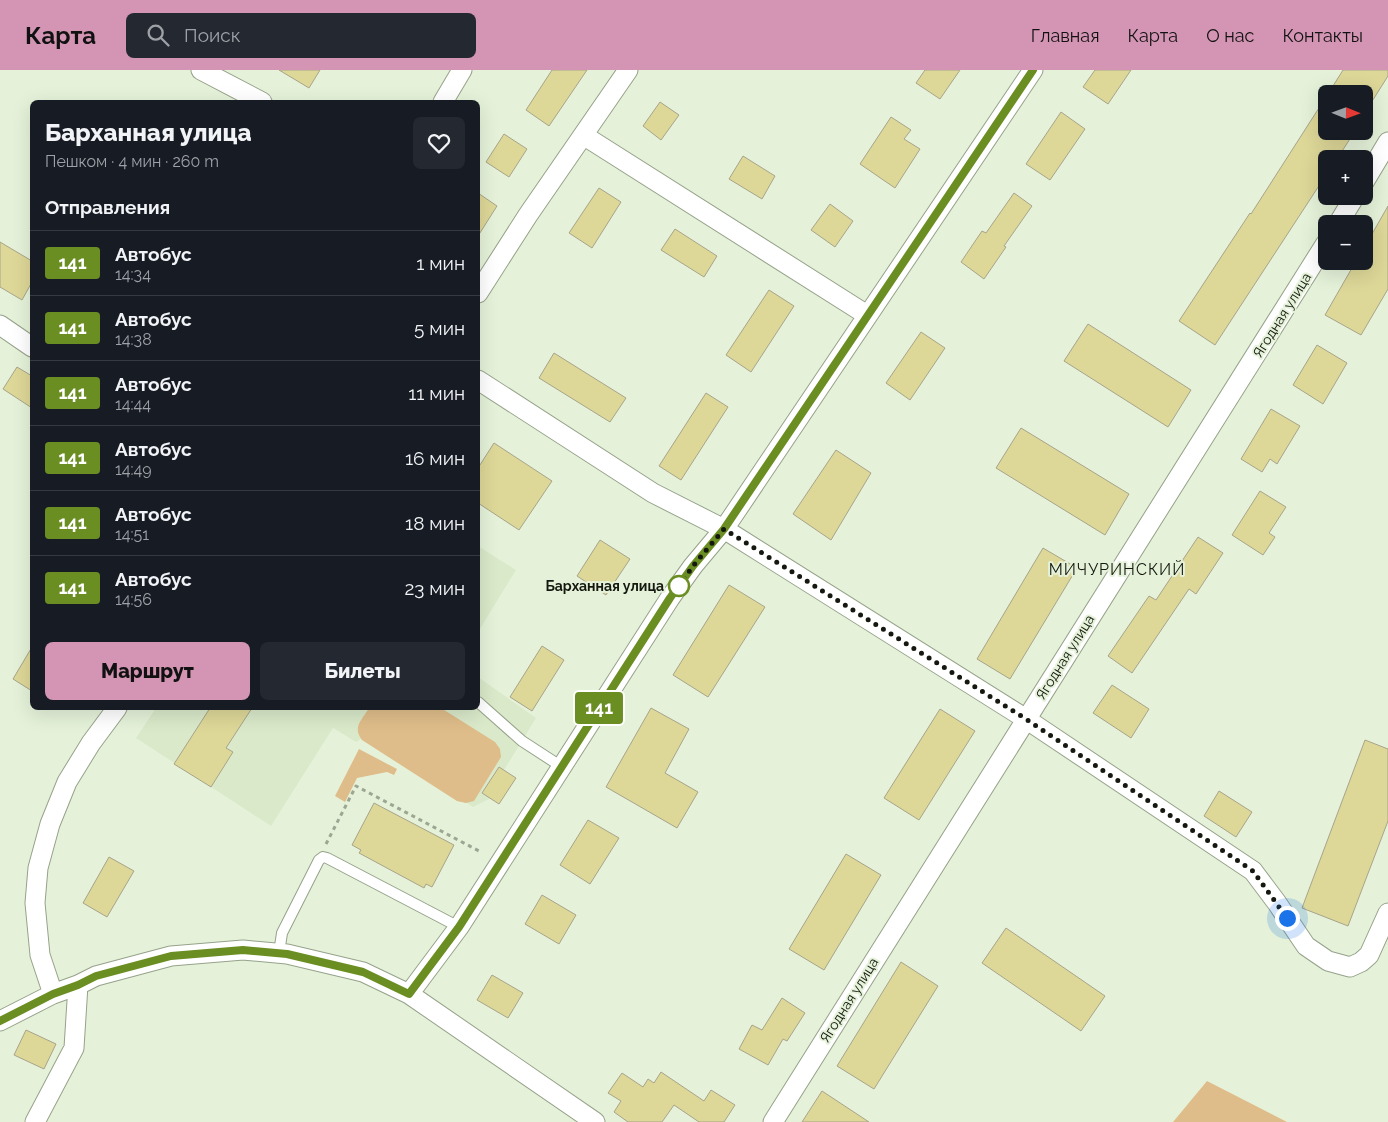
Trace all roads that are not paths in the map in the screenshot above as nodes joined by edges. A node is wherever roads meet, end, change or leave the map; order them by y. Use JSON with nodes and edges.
{"nodes":[{"id":1,"x":201,"y":70,"type":"edge"},
{"id":2,"x":462,"y":70,"type":"edge"},
{"id":3,"x":628,"y":70,"type":"edge"},
{"id":4,"x":1033,"y":70,"type":"edge"},
{"id":5,"x":258,"y":100,"type":"edge"},
{"id":6,"x":444,"y":100,"type":"edge"},
{"id":7,"x":583,"y":135,"type":"junction"},
{"id":8,"x":1388,"y":142,"type":"edge"},
{"id":9,"x":1373,"y":167,"type":"edge"},
{"id":10,"x":1318,"y":256,"type":"edge"},
{"id":11,"x":480,"y":290,"type":"edge"},
{"id":12,"x":867,"y":315,"type":"junction"},
{"id":13,"x":0,"y":325,"type":"edge"},
{"id":14,"x":30,"y":346,"type":"edge"},
{"id":15,"x":480,"y":381,"type":"edge"},
{"id":16,"x":724,"y":529,"type":"junction"},
{"id":17,"x":480,"y":704,"type":"edge"},
{"id":18,"x":115,"y":710,"type":"edge"},
{"id":19,"x":1026,"y":719,"type":"junction"},
{"id":20,"x":562,"y":767,"type":"junction"},
{"id":21,"x":1388,"y":913,"type":"edge"},
{"id":22,"x":459,"y":927,"type":"junction"},
{"id":23,"x":279,"y":953,"type":"junction"},
{"id":24,"x":78,"y":985,"type":"junction"},
{"id":25,"x":53,"y":994,"type":"junction"},
{"id":26,"x":409,"y":994,"type":"junction"},
{"id":27,"x":0,"y":1021,"type":"edge"},
{"id":28,"x":35,"y":1122,"type":"edge"},
{"id":29,"x":595,"y":1122,"type":"edge"},
{"id":30,"x":773,"y":1122,"type":"edge"}],
"edges":[{"from":1,"to":5,"type":"street"},
{"from":2,"to":6,"type":"street"},
{"from":3,"to":7,"type":"street"},
{"from":4,"to":12,"type":"street"},
{"from":7,"to":11,"type":"street"},
{"from":7,"to":12,"type":"street"},
{"from":8,"to":9,"type":"street"},
{"from":10,"to":19,"type":"street","name":"Ягодная улица"},
{"from":12,"to":16,"type":"street"},
{"from":13,"to":14,"type":"street"},
{"from":15,"to":16,"type":"street"},
{"from":16,"to":19,"type":"street"},
{"from":16,"to":20,"type":"street"},
{"from":17,"to":20,"type":"lane"},
{"from":18,"to":25,"type":"street"},
{"from":19,"to":21,"type":"street"},
{"from":19,"to":30,"type":"street","name":"Ягодная улица"},
{"from":20,"to":22,"type":"street"},
{"from":22,"to":23,"type":"lane"},
{"from":22,"to":26,"type":"street"},
{"from":23,"to":24,"type":"street"},
{"from":23,"to":26,"type":"street"},
{"from":24,"to":25,"type":"street"},
{"from":24,"to":28,"type":"street"},
{"from":25,"to":27,"type":"street"},
{"from":26,"to":29,"type":"street"}]}
